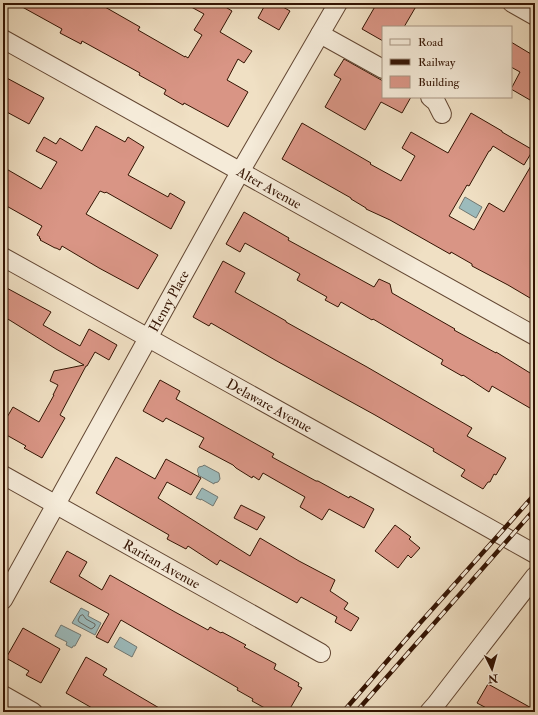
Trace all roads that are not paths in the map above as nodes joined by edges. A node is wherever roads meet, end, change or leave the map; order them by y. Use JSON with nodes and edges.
{"nodes":[{"id":1,"x":338,"y":3,"type":"edge"},
{"id":2,"x":512,"y":3,"type":"edge"},
{"id":3,"x":535,"y":16,"type":"edge"},
{"id":4,"x":320,"y":34,"type":"junction"},
{"id":5,"x":3,"y":39,"type":"edge"},
{"id":6,"x":382,"y":68,"type":"edge"},
{"id":7,"x":431,"y":98,"type":"edge"},
{"id":8,"x":442,"y":114,"type":"dead end"},
{"id":9,"x":240,"y":172,"type":"junction"},
{"id":10,"x":3,"y":257,"type":"edge"},
{"id":11,"x":534,"y":334,"type":"edge"},
{"id":12,"x":148,"y":338,"type":"junction"},
{"id":13,"x":3,"y":475,"type":"edge"},
{"id":14,"x":56,"y":504,"type":"junction"},
{"id":15,"x":535,"y":554,"type":"edge"},
{"id":16,"x":535,"y":576,"type":"edge"},
{"id":17,"x":3,"y":600,"type":"edge"},
{"id":18,"x":321,"y":653,"type":"dead end"},
{"id":19,"x":3,"y":695,"type":"edge"},
{"id":20,"x":33,"y":712,"type":"edge"},
{"id":21,"x":429,"y":712,"type":"edge"}],
"edges":[{"from":1,"to":4,"type":"street","name":"Henry Place"},
{"from":2,"to":3,"type":"street"},
{"from":4,"to":6,"type":"street"},
{"from":4,"to":9,"type":"street","name":"Henry Place"},
{"from":5,"to":9,"type":"street","name":"Alter Avenue"},
{"from":7,"to":8,"type":"street"},
{"from":9,"to":11,"type":"street","name":"Alter Avenue"},
{"from":9,"to":12,"type":"street","name":"Henry Place"},
{"from":10,"to":12,"type":"street","name":"Delaware Avenue"},
{"from":12,"to":14,"type":"street","name":"Henry Place"},
{"from":12,"to":15,"type":"street","name":"Delaware Avenue"},
{"from":13,"to":14,"type":"street","name":"Raritan Avenue"},
{"from":14,"to":17,"type":"street","name":"Henry Place"},
{"from":14,"to":18,"type":"street","name":"Raritan Avenue"},
{"from":16,"to":21,"type":"street"},
{"from":19,"to":20,"type":"street"}]}
